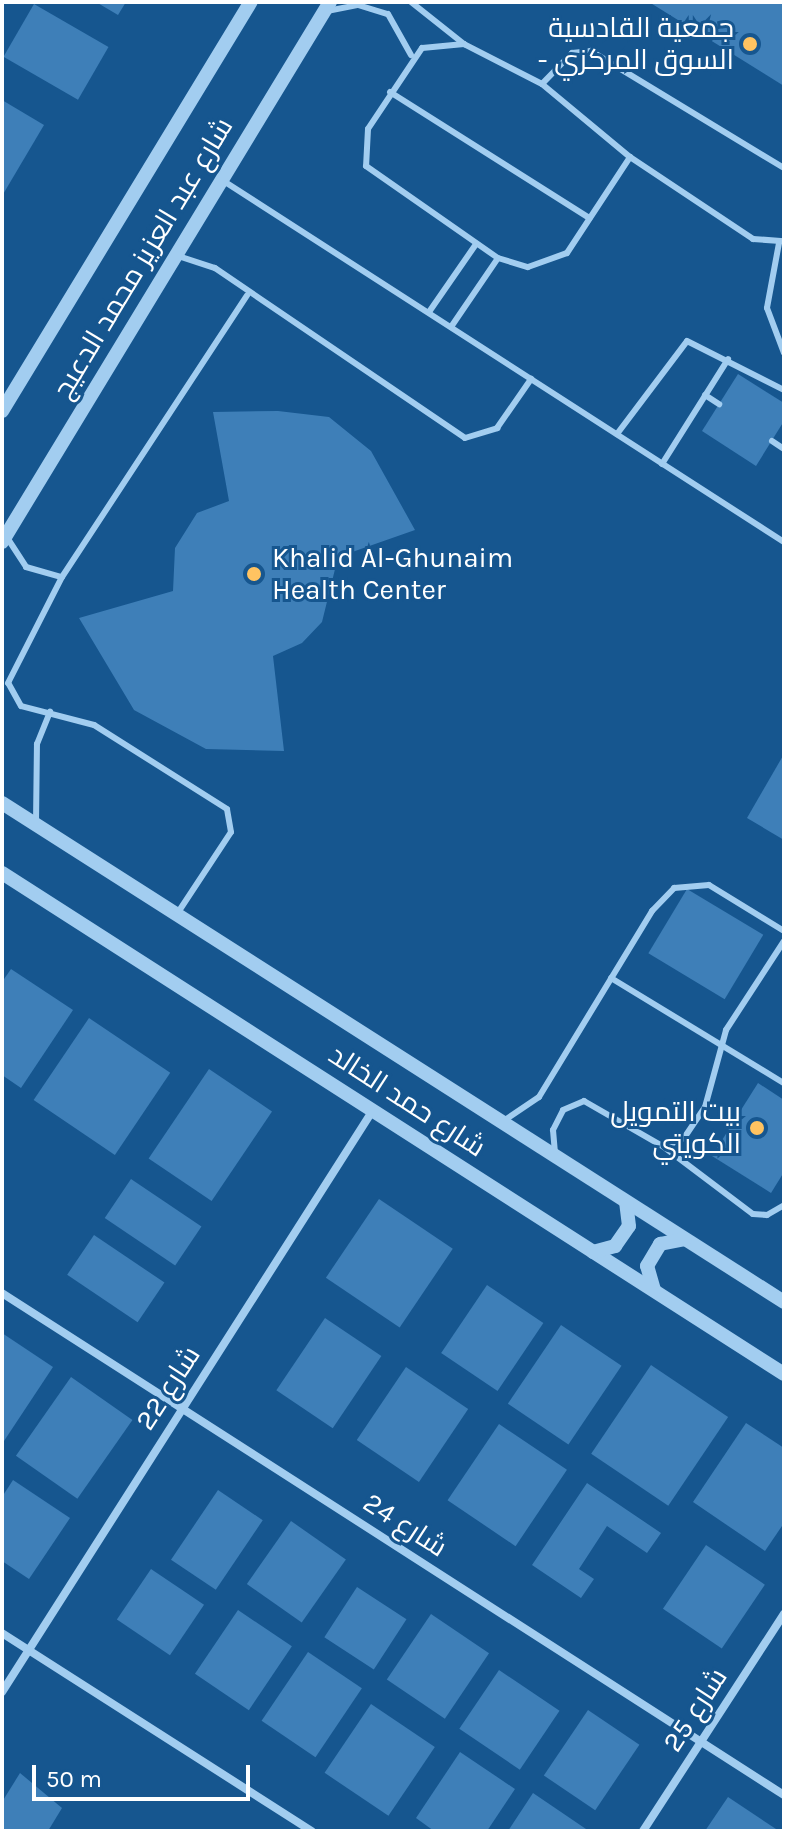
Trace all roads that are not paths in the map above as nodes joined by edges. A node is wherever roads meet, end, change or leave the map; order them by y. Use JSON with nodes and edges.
{"nodes":[{"id":1,"x":251,"y":2,"type":"edge"},
{"id":2,"x":411,"y":2,"type":"edge"},
{"id":3,"x":327,"y":7,"type":"edge"},
{"id":4,"x":464,"y":44,"type":"junction"},
{"id":5,"x":411,"y":55,"type":"junction"},
{"id":6,"x":542,"y":84,"type":"junction"},
{"id":7,"x":390,"y":92,"type":"junction"},
{"id":8,"x":630,"y":157,"type":"junction"},
{"id":9,"x":784,"y":168,"type":"edge"},
{"id":10,"x":221,"y":179,"type":"junction"},
{"id":11,"x":589,"y":218,"type":"junction"},
{"id":12,"x":782,"y":242,"type":"edge"},
{"id":13,"x":476,"y":244,"type":"junction"},
{"id":14,"x":174,"y":256,"type":"junction"},
{"id":15,"x":498,"y":258,"type":"junction"},
{"id":16,"x":247,"y":295,"type":"junction"},
{"id":17,"x":429,"y":312,"type":"junction"},
{"id":18,"x":451,"y":327,"type":"junction"},
{"id":19,"x":784,"y":353,"type":"edge"},
{"id":20,"x":728,"y":359,"type":"junction"},
{"id":21,"x":531,"y":379,"type":"junction"},
{"id":22,"x":784,"y":390,"type":"edge"},
{"id":23,"x":705,"y":395,"type":"junction"},
{"id":24,"x":719,"y":404,"type":"dead end"},
{"id":25,"x":2,"y":411,"type":"edge"},
{"id":26,"x":617,"y":434,"type":"junction"},
{"id":27,"x":772,"y":441,"type":"dead end"},
{"id":28,"x":784,"y":449,"type":"edge"},
{"id":29,"x":662,"y":464,"type":"junction"},
{"id":30,"x":4,"y":538,"type":"edge"},
{"id":31,"x":784,"y":542,"type":"edge"},
{"id":32,"x":62,"y":577,"type":"junction"},
{"id":33,"x":50,"y":712,"type":"junction"},
{"id":34,"x":2,"y":803,"type":"edge"},
{"id":35,"x":36,"y":826,"type":"junction"},
{"id":36,"x":2,"y":873,"type":"edge"},
{"id":37,"x":176,"y":916,"type":"junction"},
{"id":38,"x":784,"y":931,"type":"edge"},
{"id":39,"x":784,"y":941,"type":"edge"},
{"id":40,"x":611,"y":978,"type":"junction"},
{"id":41,"x":720,"y":1044,"type":"junction"},
{"id":42,"x":784,"y":1083,"type":"edge"},
{"id":43,"x":373,"y":1110,"type":"junction"},
{"id":44,"x":500,"y":1121,"type":"junction"},
{"id":45,"x":664,"y":1147,"type":"junction"},
{"id":46,"x":556,"y":1156,"type":"junction"},
{"id":47,"x":626,"y":1202,"type":"junction"},
{"id":48,"x":784,"y":1205,"type":"edge"},
{"id":49,"x":685,"y":1239,"type":"junction"},
{"id":50,"x":593,"y":1252,"type":"junction"},
{"id":51,"x":654,"y":1290,"type":"junction"},
{"id":52,"x":2,"y":1293,"type":"edge"},
{"id":53,"x":784,"y":1302,"type":"edge"},
{"id":54,"x":784,"y":1374,"type":"edge"},
{"id":55,"x":181,"y":1407,"type":"junction"},
{"id":56,"x":784,"y":1614,"type":"edge"},
{"id":57,"x":2,"y":1633,"type":"edge"},
{"id":58,"x":28,"y":1650,"type":"junction"},
{"id":59,"x":2,"y":1692,"type":"edge"},
{"id":60,"x":701,"y":1742,"type":"junction"},
{"id":61,"x":784,"y":1795,"type":"edge"},
{"id":62,"x":312,"y":1831,"type":"edge"},
{"id":63,"x":643,"y":1831,"type":"edge"}],
"edges":[{"from":1,"to":25,"type":"street","name":"شارع عبد العزيز محمد الدعيج"},
{"from":2,"to":4,"type":"lane"},
{"from":3,"to":5,"type":"lane"},
{"from":3,"to":10,"type":"street","name":"شارع عبد العزيز محمد الدعيج"},
{"from":4,"to":5,"type":"lane"},
{"from":4,"to":6,"type":"lane"},
{"from":5,"to":7,"type":"lane"},
{"from":6,"to":8,"type":"lane"},
{"from":6,"to":9,"type":"lane"},
{"from":7,"to":11,"type":"lane"},
{"from":7,"to":13,"type":"lane"},
{"from":8,"to":11,"type":"lane"},
{"from":8,"to":12,"type":"lane"},
{"from":10,"to":14,"type":"street","name":"شارع عبد العزيز محمد الدعيج"},
{"from":10,"to":17,"type":"lane"},
{"from":11,"to":15,"type":"lane"},
{"from":12,"to":19,"type":"lane"},
{"from":13,"to":15,"type":"lane"},
{"from":13,"to":17,"type":"lane"},
{"from":14,"to":16,"type":"lane"},
{"from":14,"to":30,"type":"street","name":"شارع عبد العزيز محمد الدعيج"},
{"from":15,"to":18,"type":"lane"},
{"from":16,"to":21,"type":"lane"},
{"from":16,"to":32,"type":"lane"},
{"from":17,"to":18,"type":"lane"},
{"from":18,"to":21,"type":"lane"},
{"from":20,"to":22,"type":"lane"},
{"from":20,"to":23,"type":"lane"},
{"from":20,"to":26,"type":"lane"},
{"from":21,"to":26,"type":"lane"},
{"from":23,"to":24,"type":"lane"},
{"from":23,"to":29,"type":"lane"},
{"from":26,"to":29,"type":"lane"},
{"from":27,"to":28,"type":"lane"},
{"from":29,"to":31,"type":"lane"},
{"from":30,"to":32,"type":"lane"},
{"from":32,"to":33,"type":"lane"},
{"from":33,"to":35,"type":"lane"},
{"from":33,"to":37,"type":"lane"},
{"from":34,"to":35,"type":"street","name":"شارع حمد الخالد"},
{"from":35,"to":37,"type":"street","name":"شارع حمد الخالد"},
{"from":36,"to":43,"type":"street","name":"شارع حمد الخالد"},
{"from":37,"to":44,"type":"street","name":"شارع حمد الخالد"},
{"from":38,"to":40,"type":"lane"},
{"from":39,"to":41,"type":"lane"},
{"from":40,"to":41,"type":"lane"},
{"from":40,"to":44,"type":"lane"},
{"from":41,"to":42,"type":"lane"},
{"from":41,"to":45,"type":"lane"},
{"from":43,"to":50,"type":"street","name":"شارع حمد الخالد"},
{"from":43,"to":55,"type":"street","name":"شارع 22"},
{"from":44,"to":46,"type":"street","name":"شارع حمد الخالد"},
{"from":45,"to":46,"type":"lane"},
{"from":45,"to":48,"type":"lane"},
{"from":46,"to":47,"type":"street","name":"شارع حمد الخالد"},
{"from":47,"to":49,"type":"street","name":"شارع حمد الخالد"},
{"from":47,"to":50,"type":"street"},
{"from":49,"to":51,"type":"street"},
{"from":49,"to":53,"type":"street","name":"شارع حمد الخالد"},
{"from":50,"to":51,"type":"street","name":"شارع حمد الخالد"},
{"from":51,"to":54,"type":"street","name":"شارع حمد الخالد"},
{"from":52,"to":55,"type":"street","name":"شارع 24"},
{"from":55,"to":58,"type":"street","name":"شارع 22"},
{"from":55,"to":60,"type":"street","name":"شارع 24"},
{"from":56,"to":60,"type":"street","name":"شارع 25"},
{"from":57,"to":58,"type":"street"},
{"from":58,"to":59,"type":"street","name":"شارع 22"},
{"from":58,"to":62,"type":"street"},
{"from":60,"to":61,"type":"street","name":"شارع 24"},
{"from":60,"to":63,"type":"street","name":"شارع 25"}]}
